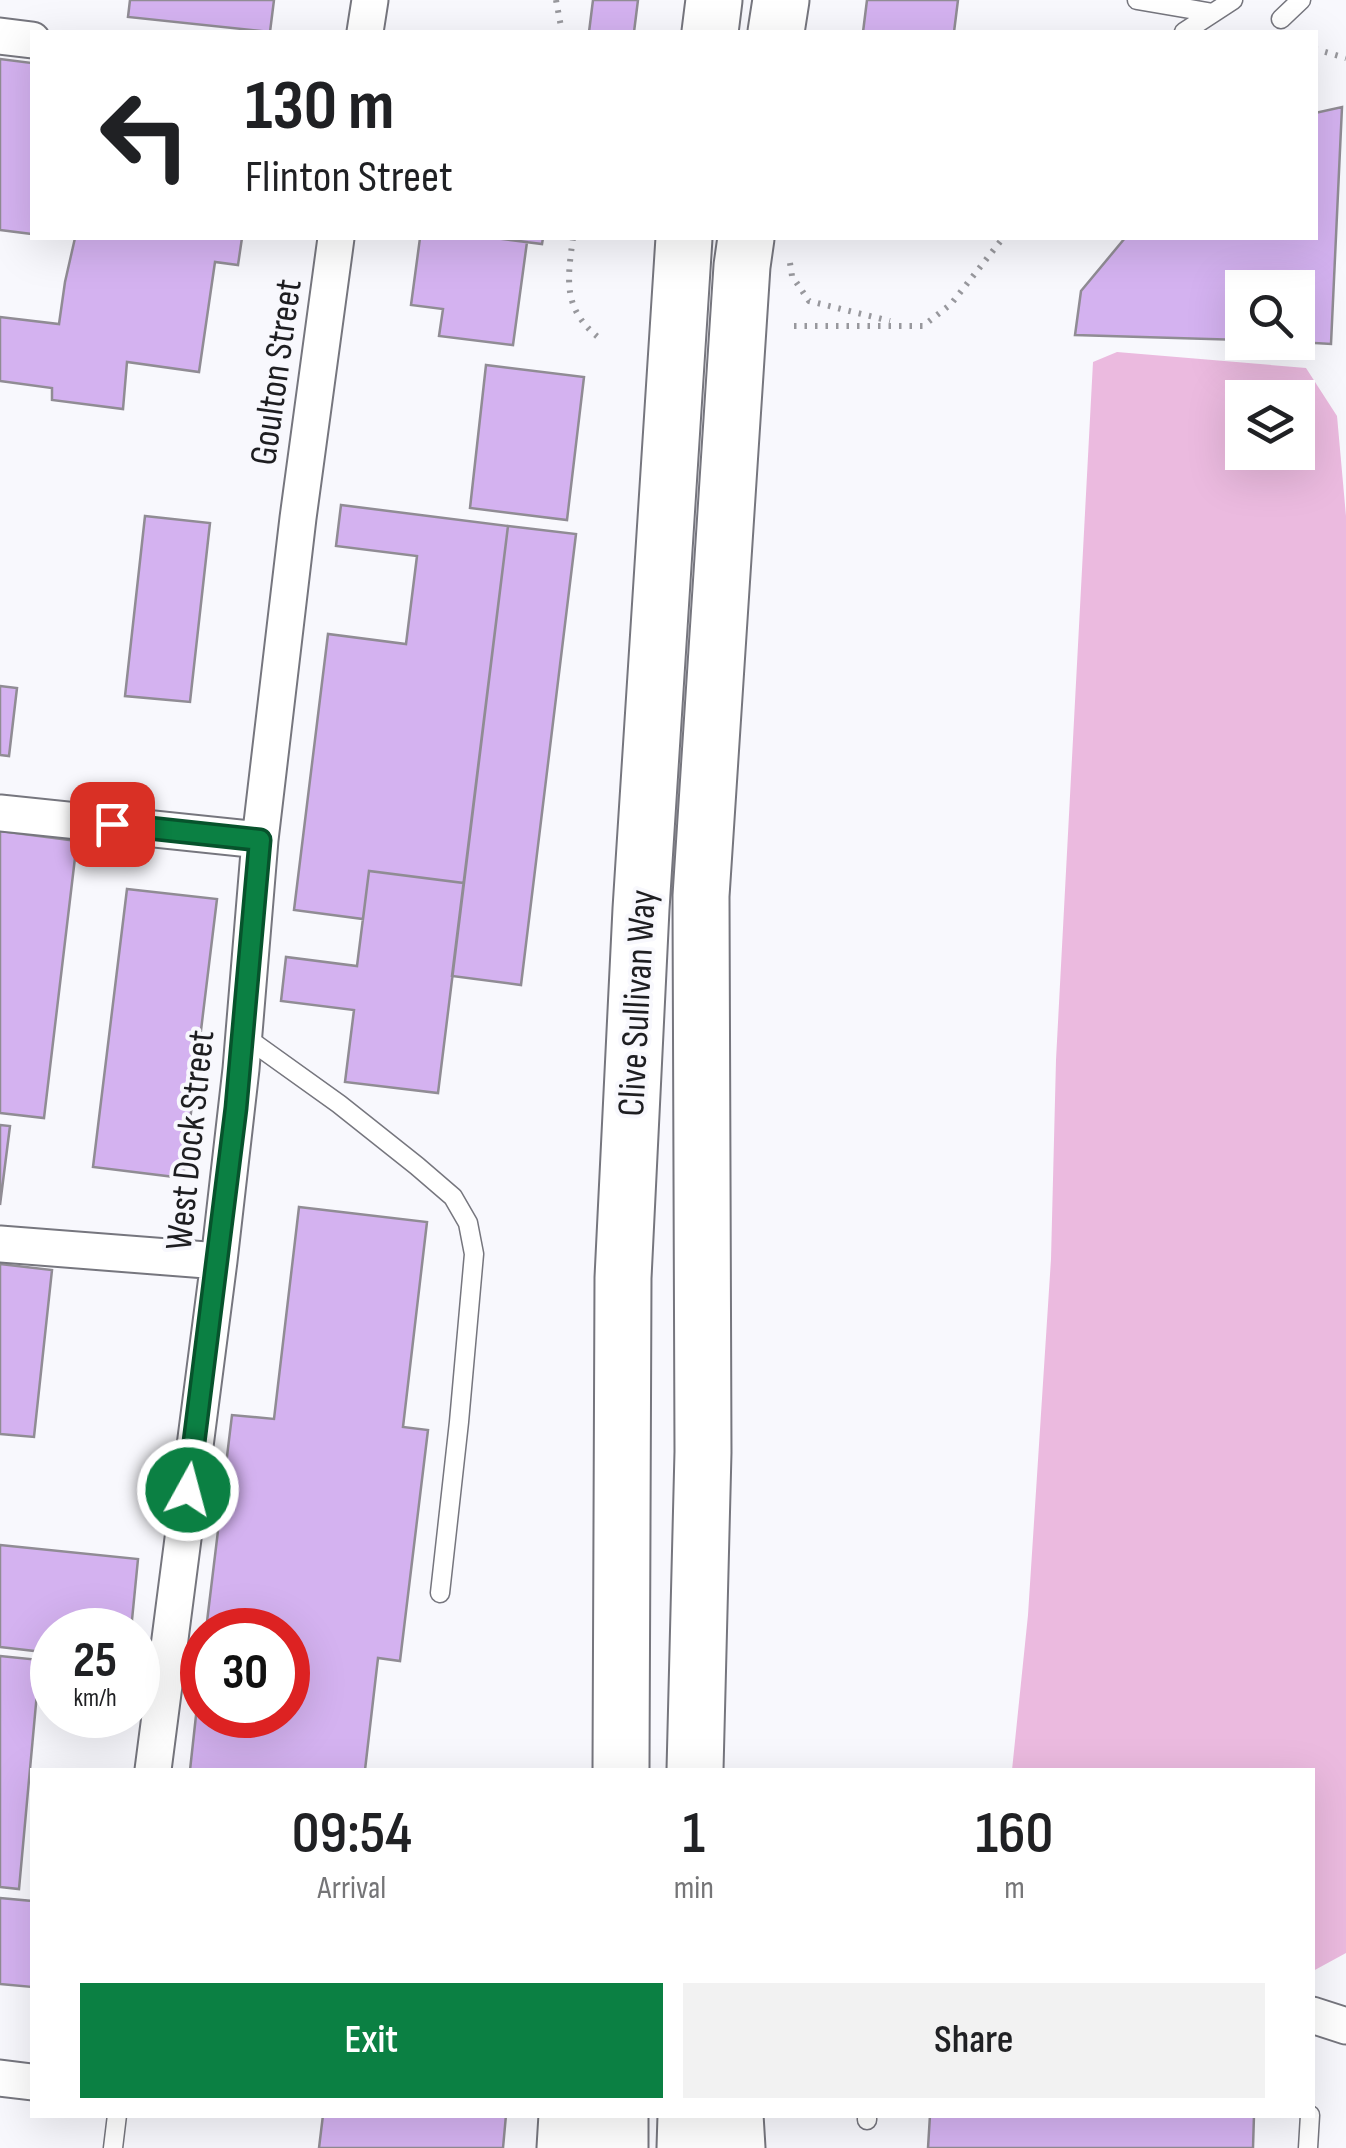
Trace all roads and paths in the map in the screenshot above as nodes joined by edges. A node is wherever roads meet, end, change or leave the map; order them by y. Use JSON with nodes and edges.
{"nodes":[{"id":1,"x":370,"y":0,"type":"edge"},
{"id":2,"x":556,"y":0,"type":"edge"},
{"id":3,"x":714,"y":0,"type":"edge"},
{"id":4,"x":781,"y":0,"type":"edge"},
{"id":5,"x":1137,"y":0,"type":"edge"},
{"id":6,"x":1232,"y":0,"type":"edge"},
{"id":7,"x":1301,"y":0,"type":"edge"},
{"id":8,"x":1213,"y":13,"type":"junction"},
{"id":9,"x":1281,"y":18,"type":"dead end"},
{"id":10,"x":364,"y":30,"type":"edge"},
{"id":11,"x":562,"y":30,"type":"edge"},
{"id":12,"x":710,"y":30,"type":"edge"},
{"id":13,"x":776,"y":30,"type":"edge"},
{"id":14,"x":1187,"y":30,"type":"edge"},
{"id":15,"x":0,"y":36,"type":"edge"},
{"id":16,"x":30,"y":40,"type":"edge"},
{"id":17,"x":1318,"y":50,"type":"edge"},
{"id":18,"x":1346,"y":58,"type":"edge"},
{"id":19,"x":336,"y":240,"type":"edge"},
{"id":20,"x":573,"y":240,"type":"edge"},
{"id":21,"x":684,"y":240,"type":"edge"},
{"id":22,"x":1001,"y":240,"type":"edge"},
{"id":23,"x":767,"y":247,"type":"edge"},
{"id":24,"x":901,"y":324,"type":"junction"},
{"id":25,"x":794,"y":326,"type":"dead end"},
{"id":26,"x":600,"y":338,"type":"dead end"},
{"id":27,"x":298,"y":518,"type":"joint"},
{"id":28,"x":0,"y":813,"type":"edge"},
{"id":29,"x":260,"y":840,"type":"junction"},
{"id":30,"x":243,"y":1036,"type":"junction"},
{"id":31,"x":0,"y":1244,"type":"edge"},
{"id":32,"x":218,"y":1261,"type":"junction"},
{"id":33,"x":623,"y":1278,"type":"junction"},
{"id":34,"x":703,"y":1452,"type":"junction"},
{"id":35,"x":440,"y":1594,"type":"dead end"},
{"id":36,"x":153,"y":1768,"type":"edge"},
{"id":37,"x":590,"y":1768,"type":"edge"},
{"id":38,"x":621,"y":1768,"type":"edge"},
{"id":39,"x":695,"y":1768,"type":"edge"},
{"id":40,"x":719,"y":1768,"type":"edge"},
{"id":41,"x":1315,"y":2016,"type":"edge"},
{"id":42,"x":1346,"y":2025,"type":"edge"},
{"id":43,"x":0,"y":2078,"type":"edge"},
{"id":44,"x":30,"y":2082,"type":"edge"},
{"id":45,"x":117,"y":2118,"type":"edge"},
{"id":46,"x":567,"y":2118,"type":"edge"},
{"id":47,"x":620,"y":2118,"type":"edge"},
{"id":48,"x":686,"y":2118,"type":"edge"},
{"id":49,"x":735,"y":2118,"type":"edge"},
{"id":50,"x":1310,"y":2118,"type":"edge"},
{"id":51,"x":113,"y":2148,"type":"edge"},
{"id":52,"x":565,"y":2148,"type":"edge"},
{"id":53,"x":620,"y":2148,"type":"edge"},
{"id":54,"x":685,"y":2148,"type":"edge"},
{"id":55,"x":737,"y":2148,"type":"edge"},
{"id":56,"x":1308,"y":2148,"type":"edge"}],
"edges":[{"from":1,"to":10,"type":"street"},
{"from":2,"to":11,"type":"path"},
{"from":3,"to":12,"type":"highway"},
{"from":4,"to":13,"type":"highway"},
{"from":5,"to":8,"type":"lane"},
{"from":6,"to":8,"type":"lane"},
{"from":7,"to":9,"type":"lane"},
{"from":8,"to":14,"type":"lane"},
{"from":15,"to":16,"type":"street"},
{"from":17,"to":18,"type":"path"},
{"from":19,"to":27,"type":"street","name":"Goulton Street"},
{"from":20,"to":26,"type":"path"},
{"from":21,"to":33,"type":"highway","name":"Clive Sullivan Way"},
{"from":22,"to":24,"type":"path"},
{"from":23,"to":24,"type":"path"},
{"from":23,"to":34,"type":"highway","name":"Clive Sullivan Way"},
{"from":24,"to":25,"type":"path"},
{"from":27,"to":29,"type":"street","name":"West Dock Street"},
{"from":28,"to":29,"type":"street"},
{"from":29,"to":30,"type":"street","name":"West Dock Street"},
{"from":30,"to":32,"type":"street","name":"West Dock Street"},
{"from":30,"to":35,"type":"lane"},
{"from":31,"to":32,"type":"street"},
{"from":32,"to":36,"type":"street","name":"West Dock Street"},
{"from":33,"to":37,"type":"highway"},
{"from":33,"to":38,"type":"highway","name":"Clive Sullivan Way"},
{"from":34,"to":39,"type":"highway","name":"Clive Sullivan Way"},
{"from":34,"to":40,"type":"highway"},
{"from":41,"to":42,"type":"street"},
{"from":43,"to":44,"type":"street"},
{"from":45,"to":51,"type":"lane"},
{"from":46,"to":52,"type":"highway"},
{"from":47,"to":53,"type":"highway"},
{"from":48,"to":54,"type":"highway"},
{"from":49,"to":55,"type":"highway"},
{"from":50,"to":56,"type":"lane"}]}
